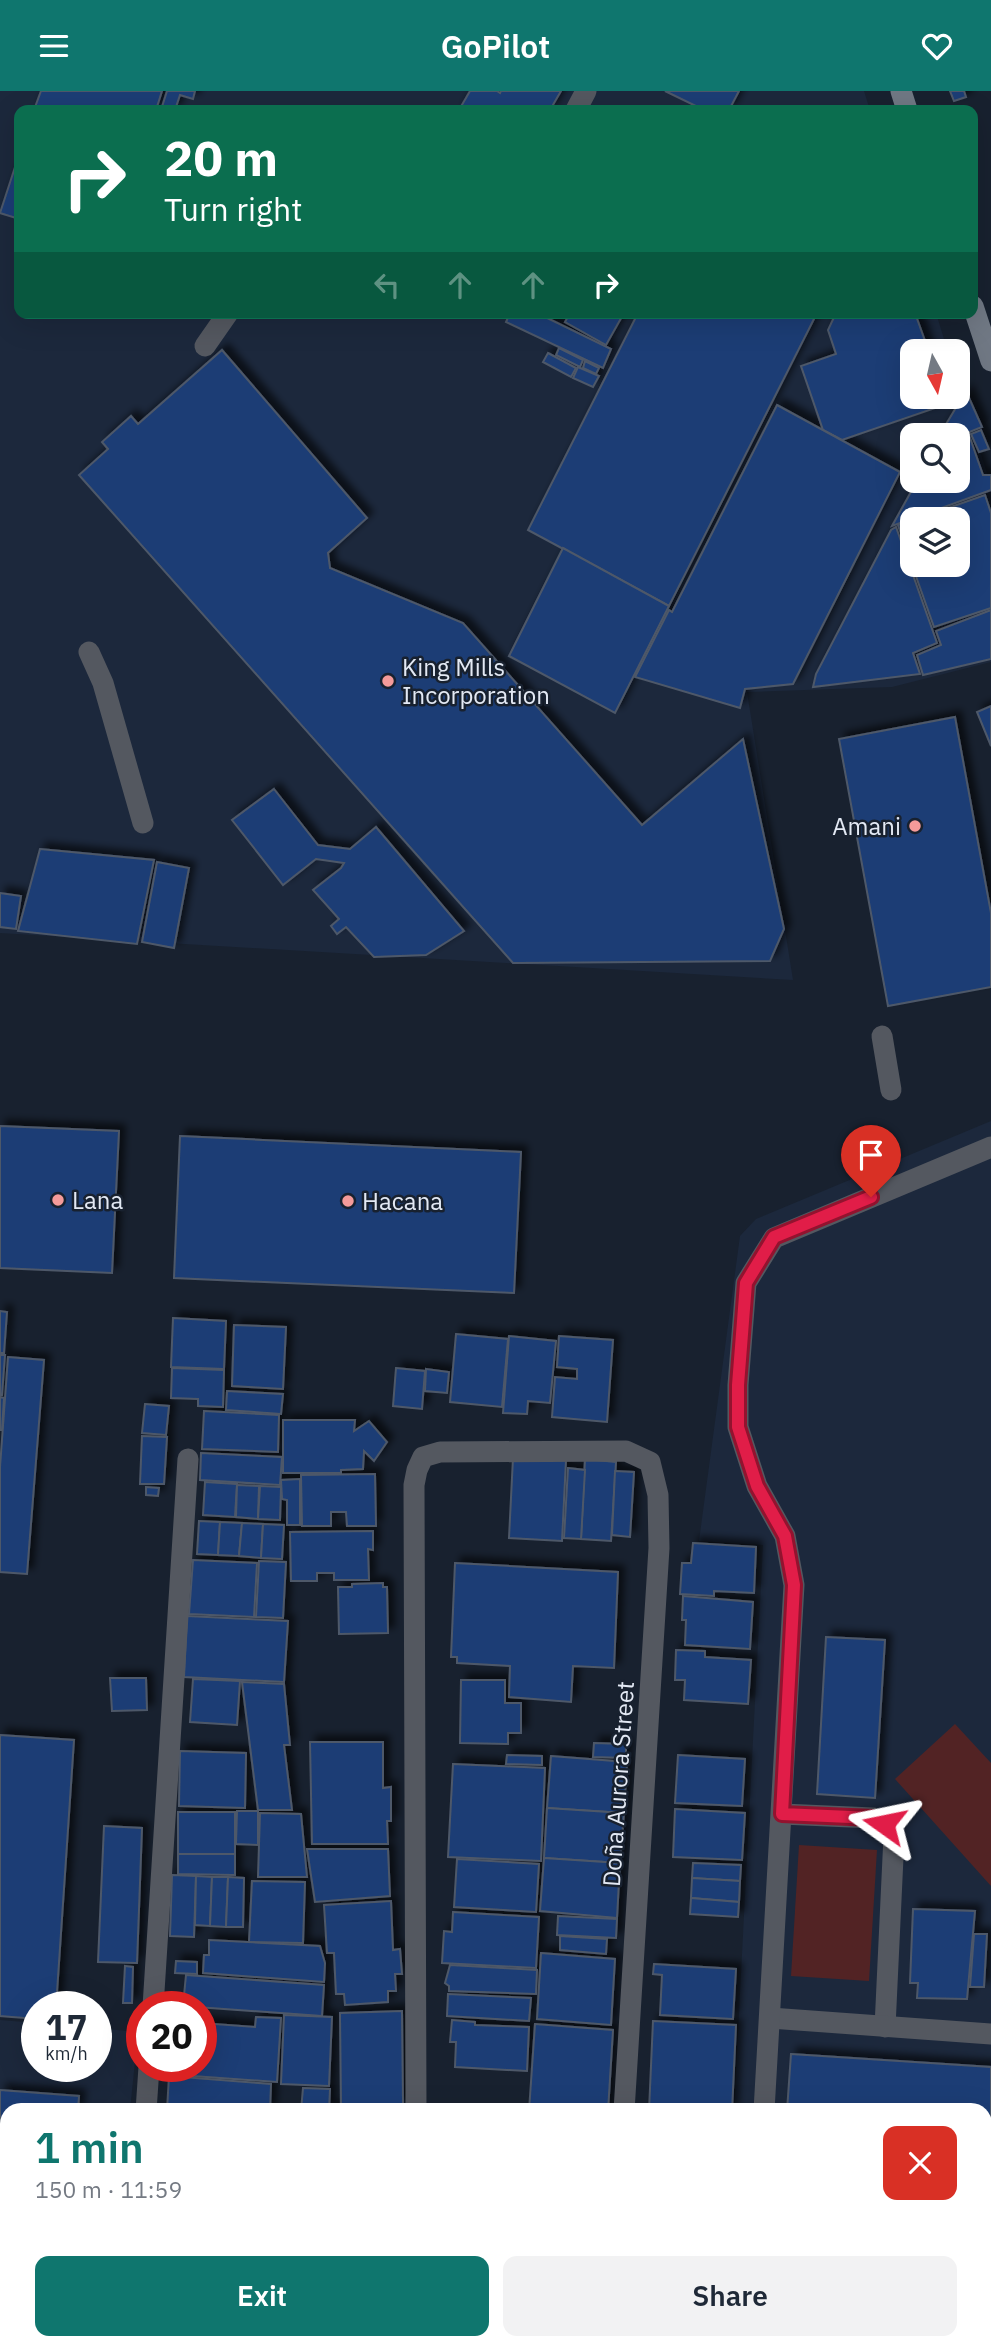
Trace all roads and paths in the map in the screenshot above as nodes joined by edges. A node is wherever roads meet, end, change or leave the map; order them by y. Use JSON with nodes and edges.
{"nodes":[{"id":1,"x":224,"y":319,"type":"edge"},
{"id":2,"x":977,"y":319,"type":"edge"},
{"id":3,"x":205,"y":346,"type":"dead end"},
{"id":4,"x":991,"y":361,"type":"edge"},
{"id":5,"x":89,"y":652,"type":"dead end"},
{"id":6,"x":143,"y":823,"type":"dead end"},
{"id":7,"x":882,"y":1036,"type":"dead end"},
{"id":8,"x":891,"y":1090,"type":"dead end"},
{"id":9,"x":991,"y":1147,"type":"edge"},
{"id":10,"x":188,"y":1459,"type":"dead end"},
{"id":11,"x":782,"y":1814,"type":"junction"},
{"id":12,"x":154,"y":1991,"type":"edge"},
{"id":13,"x":770,"y":2018,"type":"junction"},
{"id":14,"x":885,"y":2027,"type":"junction"},
{"id":15,"x":991,"y":2034,"type":"edge"},
{"id":16,"x":148,"y":2082,"type":"edge"},
{"id":17,"x":147,"y":2103,"type":"edge"},
{"id":18,"x":416,"y":2103,"type":"edge"},
{"id":19,"x":624,"y":2103,"type":"edge"},
{"id":20,"x":765,"y":2103,"type":"edge"}],
"edges":[{"from":1,"to":3,"type":"street"},
{"from":2,"to":4,"type":"street"},
{"from":5,"to":6,"type":"street"},
{"from":7,"to":8,"type":"street"},
{"from":9,"to":11,"type":"street"},
{"from":10,"to":12,"type":"street"},
{"from":11,"to":13,"type":"street"},
{"from":11,"to":14,"type":"street"},
{"from":13,"to":14,"type":"street"},
{"from":13,"to":20,"type":"street"},
{"from":14,"to":15,"type":"street"},
{"from":16,"to":17,"type":"street"},
{"from":18,"to":19,"type":"street","name":"Doña Aurora Street"}]}
